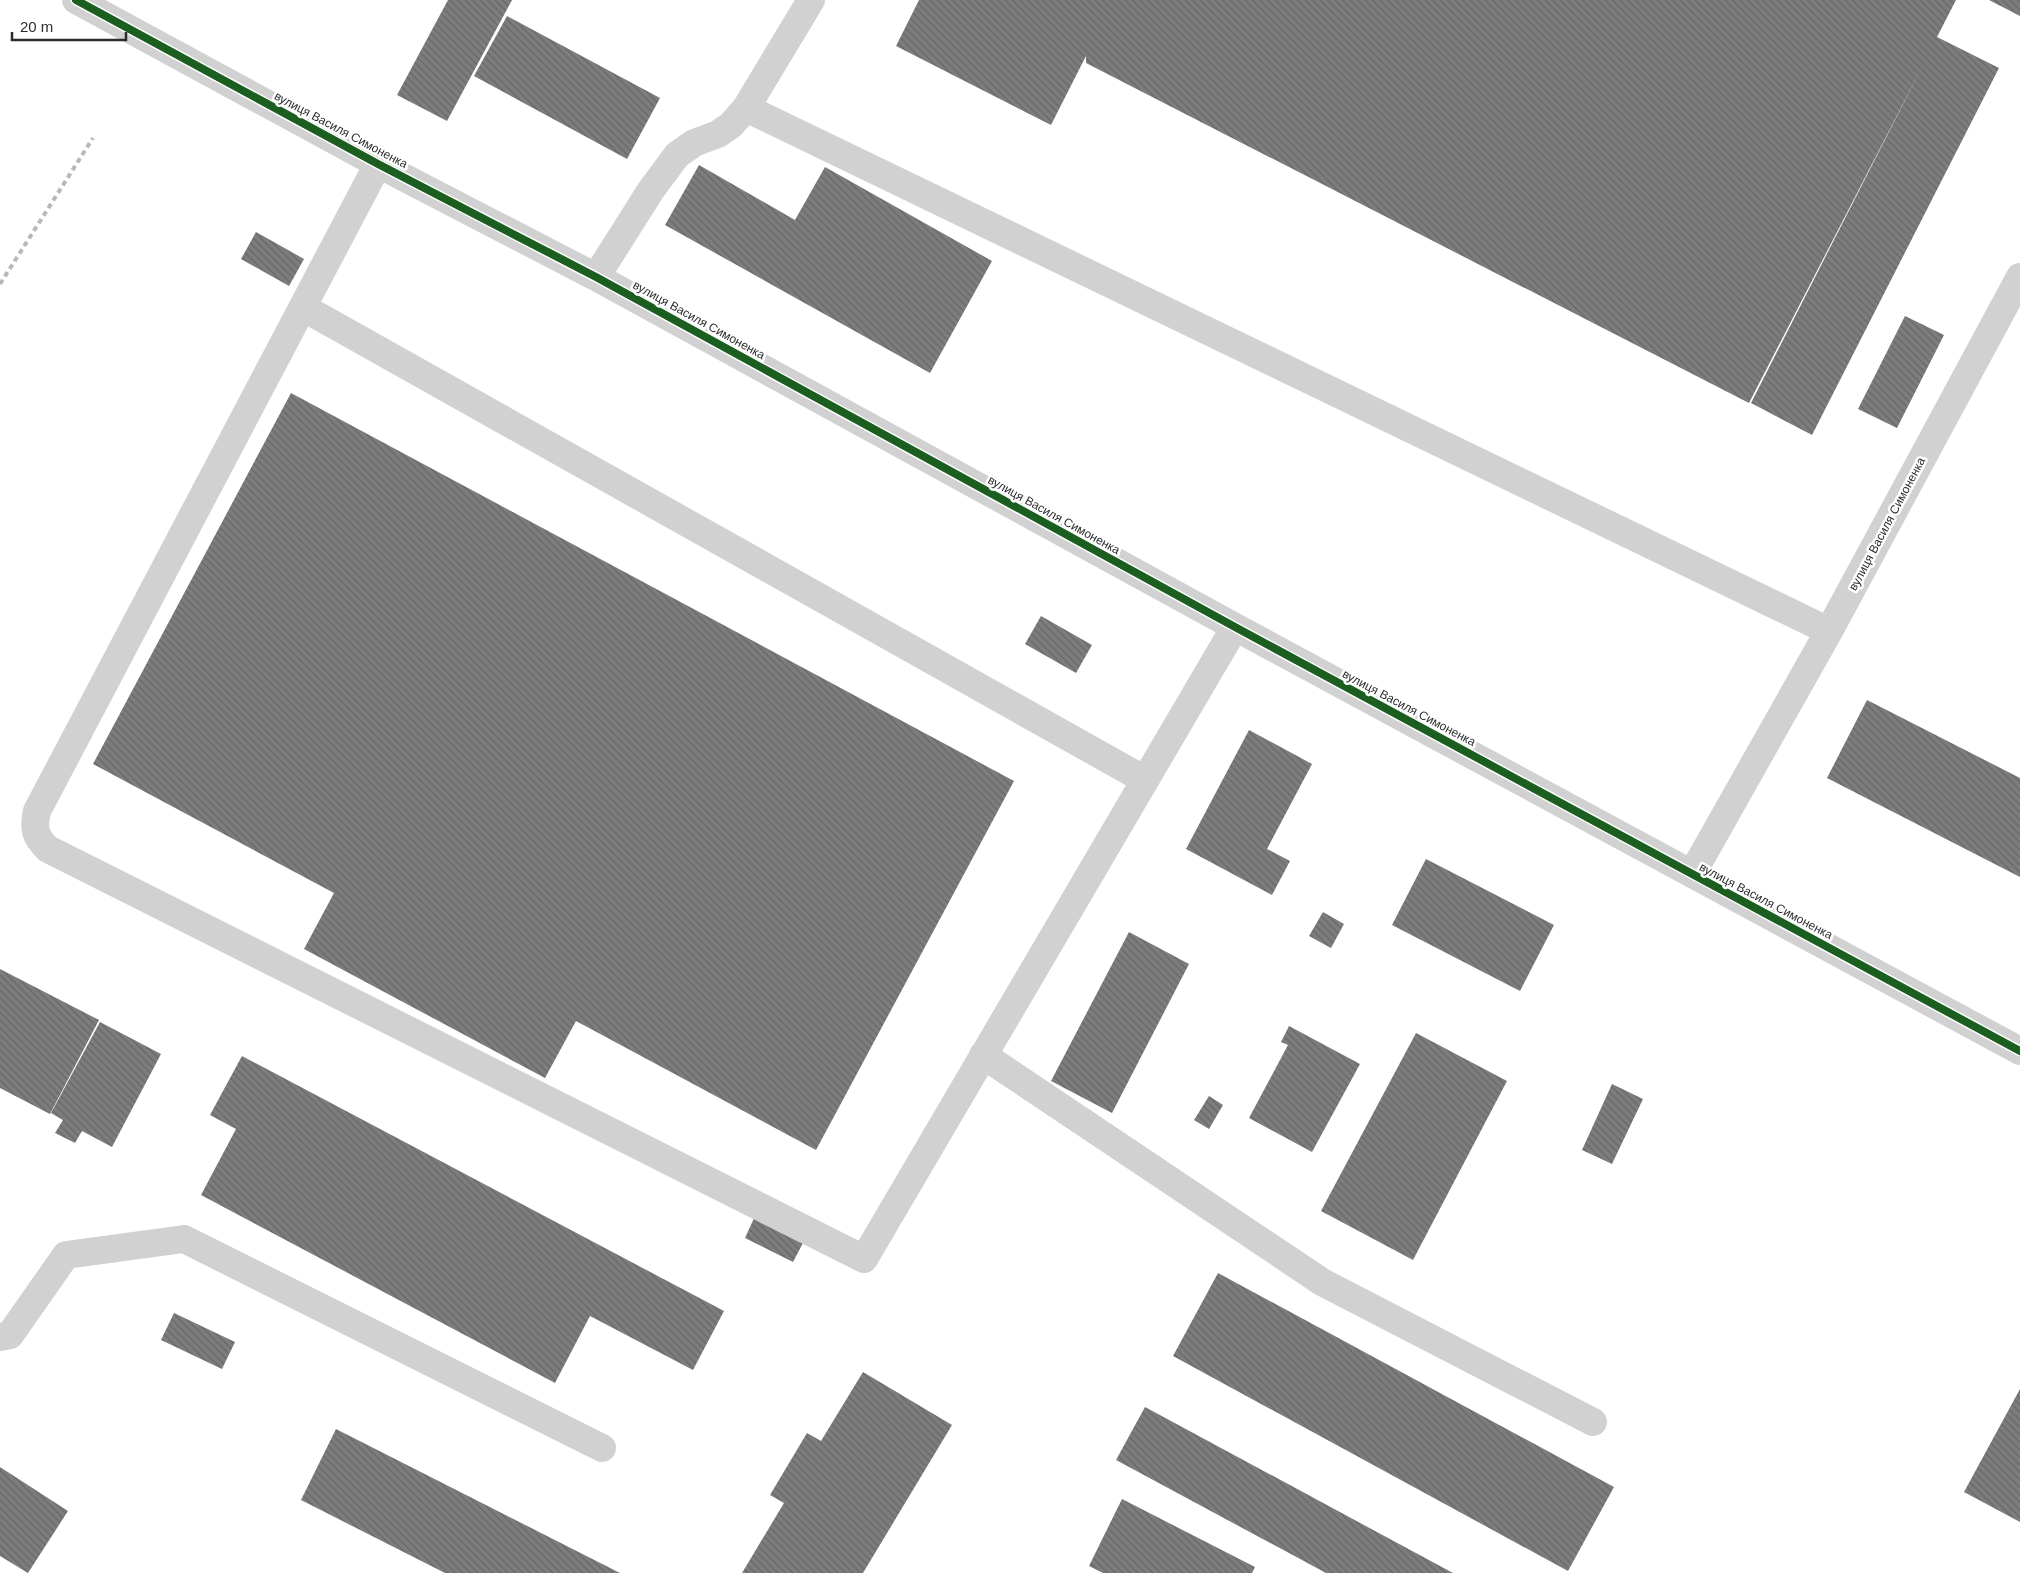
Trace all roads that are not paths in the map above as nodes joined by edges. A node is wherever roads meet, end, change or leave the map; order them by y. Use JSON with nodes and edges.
{"nodes":[{"id":1,"x":76,"y":0,"type":"edge"},
{"id":2,"x":811,"y":0,"type":"edge"},
{"id":3,"x":746,"y":108,"type":"junction"},
{"id":4,"x":378,"y":164,"type":"junction"},
{"id":5,"x":596,"y":277,"type":"junction"},
{"id":6,"x":2020,"y":277,"type":"edge"},
{"id":7,"x":304,"y":308,"type":"junction"},
{"id":8,"x":1235,"y":627,"type":"junction"},
{"id":9,"x":1830,"y":630,"type":"junction"},
{"id":10,"x":1145,"y":780,"type":"junction"},
{"id":11,"x":1692,"y":874,"type":"junction"},
{"id":12,"x":2020,"y":1051,"type":"edge"},
{"id":13,"x":983,"y":1055,"type":"junction"},
{"id":14,"x":0,"y":1337,"type":"edge"},
{"id":15,"x":1593,"y":1422,"type":"dead end"},
{"id":16,"x":602,"y":1448,"type":"dead end"}],
"edges":[{"from":1,"to":4,"type":"street","name":"вулиця Василя Симоненка"},
{"from":2,"to":3,"type":"street"},
{"from":3,"to":5,"type":"street"},
{"from":3,"to":9,"type":"street"},
{"from":4,"to":5,"type":"street","name":"вулиця Василя Симоненка"},
{"from":4,"to":7,"type":"street"},
{"from":5,"to":8,"type":"street","name":"вулиця Василя Симоненка"},
{"from":6,"to":9,"type":"street","name":"вулиця Василя Симоненка"},
{"from":7,"to":10,"type":"street"},
{"from":7,"to":13,"type":"street"},
{"from":8,"to":10,"type":"street"},
{"from":8,"to":11,"type":"street","name":"вулиця Василя Симоненка"},
{"from":9,"to":11,"type":"street","name":"вулиця Василя Симоненка"},
{"from":10,"to":13,"type":"street"},
{"from":11,"to":12,"type":"street","name":"вулиця Василя Симоненка"},
{"from":13,"to":15,"type":"street"},
{"from":14,"to":16,"type":"street"}]}
